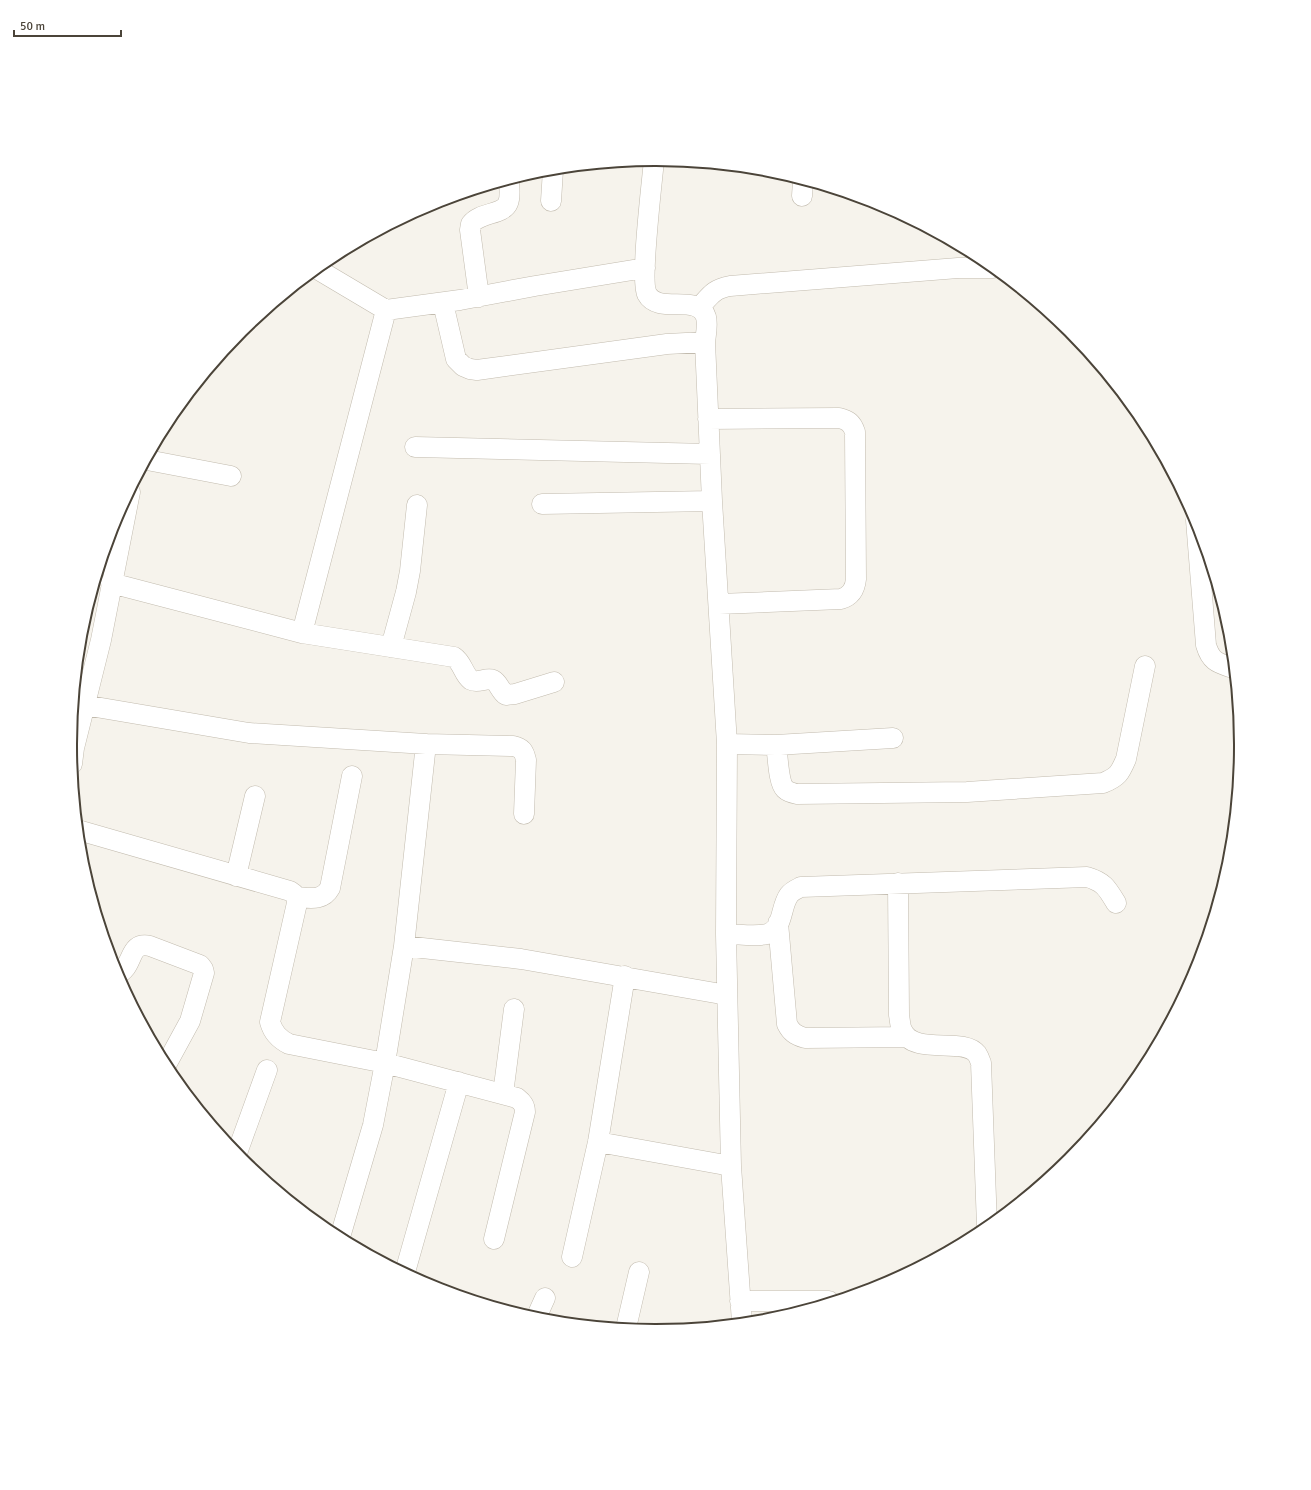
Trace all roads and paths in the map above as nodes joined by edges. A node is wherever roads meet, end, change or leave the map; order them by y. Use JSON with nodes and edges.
{"nodes":[{"id":1,"x":653,"y":166,"type":"edge"},
{"id":2,"x":553,"y":176,"type":"edge"},
{"id":3,"x":509,"y":185,"type":"edge"},
{"id":4,"x":552,"y":201,"type":"dead end"},
{"id":5,"x":645,"y":268,"type":"junction"},
{"id":6,"x":983,"y":268,"type":"edge"},
{"id":7,"x":322,"y":272,"type":"edge"},
{"id":8,"x":479,"y":297,"type":"junction"},
{"id":9,"x":443,"y":303,"type":"junction"},
{"id":10,"x":699,"y":308,"type":"junction"},
{"id":11,"x":386,"y":310,"type":"junction"},
{"id":12,"x":706,"y":342,"type":"junction"},
{"id":13,"x":708,"y":419,"type":"junction"},
{"id":14,"x":415,"y":447,"type":"dead end"},
{"id":15,"x":710,"y":454,"type":"junction"},
{"id":16,"x":152,"y":461,"type":"edge"},
{"id":17,"x":231,"y":476,"type":"dead end"},
{"id":18,"x":712,"y":501,"type":"junction"},
{"id":19,"x":417,"y":504,"type":"dead end"},
{"id":20,"x":542,"y":504,"type":"dead end"},
{"id":21,"x":125,"y":515,"type":"edge"},
{"id":22,"x":1198,"y":546,"type":"edge"},
{"id":23,"x":111,"y":583,"type":"junction"},
{"id":24,"x":719,"y":604,"type":"junction"},
{"id":25,"x":302,"y":633,"type":"junction"},
{"id":26,"x":390,"y":647,"type":"junction"},
{"id":27,"x":1145,"y":666,"type":"dead end"},
{"id":28,"x":1229,"y":667,"type":"edge"},
{"id":29,"x":554,"y":682,"type":"dead end"},
{"id":30,"x":84,"y":705,"type":"junction"},
{"id":31,"x":77,"y":734,"type":"edge"},
{"id":32,"x":893,"y":738,"type":"dead end"},
{"id":33,"x":426,"y":744,"type":"junction"},
{"id":34,"x":727,"y":744,"type":"junction"},
{"id":35,"x":776,"y":745,"type":"junction"},
{"id":36,"x":352,"y":776,"type":"dead end"},
{"id":37,"x":255,"y":796,"type":"dead end"},
{"id":38,"x":524,"y":814,"type":"dead end"},
{"id":39,"x":84,"y":832,"type":"edge"},
{"id":40,"x":236,"y":876,"type":"junction"},
{"id":41,"x":898,"y":884,"type":"junction"},
{"id":42,"x":297,"y":897,"type":"junction"},
{"id":43,"x":1116,"y":903,"type":"dead end"},
{"id":44,"x":778,"y":924,"type":"junction"},
{"id":45,"x":726,"y":934,"type":"junction"},
{"id":46,"x":404,"y":946,"type":"junction"},
{"id":47,"x":124,"y":971,"type":"edge"},
{"id":48,"x":625,"y":976,"type":"junction"},
{"id":49,"x":727,"y":995,"type":"junction"},
{"id":50,"x":514,"y":1008,"type":"dead end"},
{"id":51,"x":908,"y":1038,"type":"junction"},
{"id":52,"x":170,"y":1058,"type":"edge"},
{"id":53,"x":385,"y":1063,"type":"junction"},
{"id":54,"x":267,"y":1070,"type":"dead end"},
{"id":55,"x":459,"y":1082,"type":"junction"},
{"id":56,"x":503,"y":1094,"type":"junction"},
{"id":57,"x":598,"y":1142,"type":"junction"},
{"id":58,"x":239,"y":1147,"type":"edge"},
{"id":59,"x":731,"y":1166,"type":"junction"},
{"id":60,"x":988,"y":1218,"type":"edge"},
{"id":61,"x":342,"y":1231,"type":"edge"},
{"id":62,"x":494,"y":1239,"type":"dead end"},
{"id":63,"x":572,"y":1257,"type":"dead end"},
{"id":64,"x":406,"y":1267,"type":"edge"},
{"id":65,"x":639,"y":1272,"type":"dead end"},
{"id":66,"x":545,"y":1298,"type":"dead end"},
{"id":67,"x":740,"y":1301,"type":"junction"},
{"id":68,"x":815,"y":1301,"type":"edge"},
{"id":69,"x":539,"y":1311,"type":"edge"},
{"id":70,"x":742,"y":1317,"type":"edge"},
{"id":71,"x":627,"y":1322,"type":"edge"}],
"edges":[{"from":1,"to":5,"type":"street"},
{"from":2,"to":4,"type":"street"},
{"from":3,"to":8,"type":"street"},
{"from":5,"to":8,"type":"street"},
{"from":5,"to":10,"type":"street"},
{"from":6,"to":10,"type":"street"},
{"from":7,"to":11,"type":"street"},
{"from":8,"to":9,"type":"street"},
{"from":9,"to":11,"type":"street"},
{"from":9,"to":12,"type":"street"},
{"from":10,"to":12,"type":"street"},
{"from":11,"to":25,"type":"street"},
{"from":12,"to":13,"type":"street"},
{"from":13,"to":15,"type":"street"},
{"from":13,"to":24,"type":"street"},
{"from":14,"to":15,"type":"street"},
{"from":15,"to":18,"type":"street"},
{"from":16,"to":17,"type":"street"},
{"from":18,"to":20,"type":"street"},
{"from":18,"to":24,"type":"street"},
{"from":19,"to":26,"type":"street"},
{"from":21,"to":23,"type":"street"},
{"from":22,"to":28,"type":"street"},
{"from":23,"to":25,"type":"street"},
{"from":23,"to":30,"type":"street"},
{"from":24,"to":34,"type":"street"},
{"from":25,"to":26,"type":"street"},
{"from":26,"to":29,"type":"street"},
{"from":27,"to":35,"type":"street"},
{"from":30,"to":31,"type":"street"},
{"from":30,"to":33,"type":"street"},
{"from":32,"to":35,"type":"street"},
{"from":33,"to":38,"type":"street"},
{"from":33,"to":46,"type":"street"},
{"from":34,"to":35,"type":"street"},
{"from":34,"to":45,"type":"street"},
{"from":36,"to":42,"type":"street"},
{"from":37,"to":40,"type":"street"},
{"from":39,"to":40,"type":"street"},
{"from":40,"to":42,"type":"street"},
{"from":41,"to":43,"type":"street"},
{"from":41,"to":44,"type":"street"},
{"from":41,"to":51,"type":"street"},
{"from":42,"to":53,"type":"street"},
{"from":44,"to":45,"type":"street"},
{"from":44,"to":51,"type":"street"},
{"from":45,"to":49,"type":"street"},
{"from":46,"to":48,"type":"street"},
{"from":46,"to":53,"type":"street"},
{"from":47,"to":52,"type":"street"},
{"from":48,"to":49,"type":"street"},
{"from":48,"to":57,"type":"street"},
{"from":49,"to":59,"type":"street"},
{"from":50,"to":56,"type":"street"},
{"from":51,"to":60,"type":"street"},
{"from":53,"to":55,"type":"street"},
{"from":53,"to":61,"type":"street"},
{"from":54,"to":58,"type":"street"},
{"from":55,"to":56,"type":"street"},
{"from":55,"to":64,"type":"street"},
{"from":56,"to":62,"type":"street"},
{"from":57,"to":59,"type":"street"},
{"from":57,"to":63,"type":"street"},
{"from":59,"to":67,"type":"street"},
{"from":65,"to":71,"type":"street"},
{"from":66,"to":69,"type":"street"},
{"from":67,"to":68,"type":"street"},
{"from":67,"to":70,"type":"street"}]}
